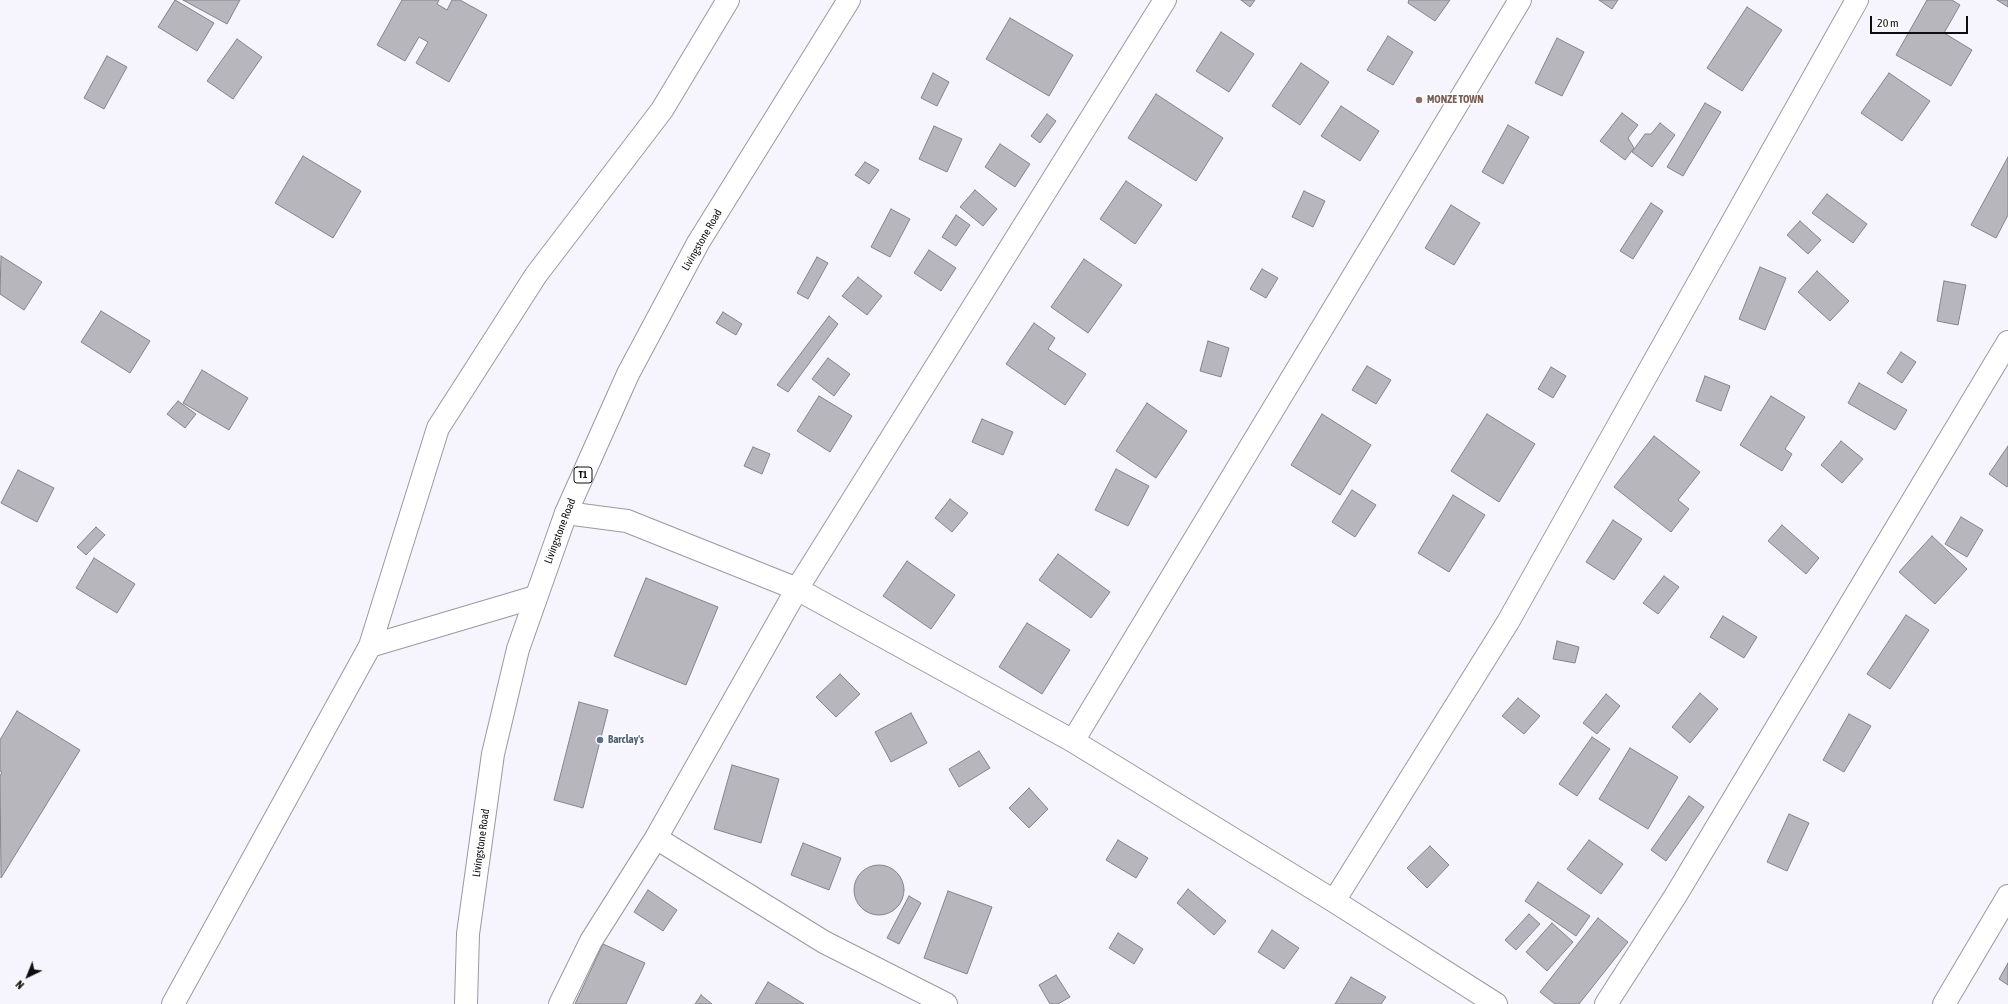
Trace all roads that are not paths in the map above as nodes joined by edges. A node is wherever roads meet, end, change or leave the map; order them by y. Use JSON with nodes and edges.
{"nodes":[{"id":1,"x":728,"y":0,"type":"edge"},
{"id":2,"x":849,"y":0,"type":"edge"},
{"id":3,"x":1165,"y":0,"type":"edge"},
{"id":4,"x":1520,"y":0,"type":"edge"},
{"id":5,"x":1857,"y":0,"type":"edge"},
{"id":6,"x":2008,"y":342,"type":"edge"},
{"id":7,"x":566,"y":513,"type":"junction"},
{"id":8,"x":797,"y":589,"type":"junction"},
{"id":9,"x":535,"y":597,"type":"junction"},
{"id":10,"x":370,"y":646,"type":"junction"},
{"id":11,"x":1073,"y":741,"type":"junction"},
{"id":12,"x":656,"y":838,"type":"junction"},
{"id":13,"x":2008,"y":896,"type":"edge"},
{"id":14,"x":1334,"y":901,"type":"junction"},
{"id":15,"x":173,"y":1004,"type":"edge"},
{"id":16,"x":466,"y":1004,"type":"edge"},
{"id":17,"x":560,"y":1004,"type":"edge"},
{"id":18,"x":946,"y":1004,"type":"edge"},
{"id":19,"x":1496,"y":1004,"type":"edge"},
{"id":20,"x":1606,"y":1004,"type":"edge"},
{"id":21,"x":1944,"y":1004,"type":"edge"}],
"edges":[{"from":1,"to":10,"type":"main road"},
{"from":2,"to":7,"type":"main road","name":"Livingstone Road","number":"T1"},
{"from":3,"to":8,"type":"main road"},
{"from":4,"to":11,"type":"main road"},
{"from":5,"to":14,"type":"main road"},
{"from":6,"to":20,"type":"main road"},
{"from":7,"to":8,"type":"main road"},
{"from":7,"to":9,"type":"main road","name":"Livingstone Road","number":"T1"},
{"from":8,"to":11,"type":"main road"},
{"from":8,"to":12,"type":"main road"},
{"from":9,"to":10,"type":"main road"},
{"from":9,"to":16,"type":"main road","name":"Livingstone Road","number":"T1"},
{"from":10,"to":15,"type":"main road"},
{"from":11,"to":14,"type":"main road"},
{"from":12,"to":17,"type":"main road"},
{"from":12,"to":18,"type":"main road"},
{"from":13,"to":21,"type":"main road"},
{"from":14,"to":19,"type":"main road"}]}
